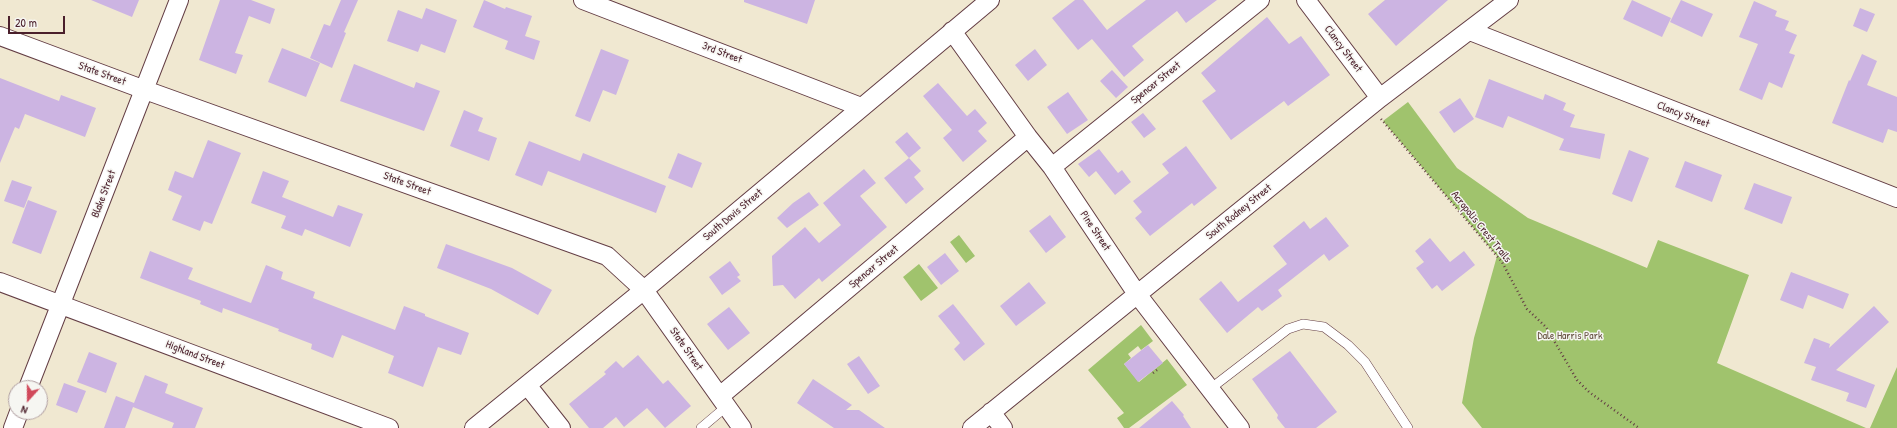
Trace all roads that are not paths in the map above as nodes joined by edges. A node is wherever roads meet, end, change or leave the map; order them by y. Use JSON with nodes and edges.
{"nodes":[{"id":1,"x":179,"y":0,"type":"edge"},
{"id":2,"x":583,"y":0,"type":"edge"},
{"id":3,"x":990,"y":0,"type":"edge"},
{"id":4,"x":1260,"y":0,"type":"edge"},
{"id":5,"x":1306,"y":0,"type":"edge"},
{"id":6,"x":1509,"y":0,"type":"edge"},
{"id":7,"x":952,"y":31,"type":"junction"},
{"id":8,"x":1470,"y":31,"type":"junction"},
{"id":9,"x":0,"y":36,"type":"edge"},
{"id":10,"x":145,"y":90,"type":"junction"},
{"id":11,"x":1375,"y":103,"type":"junction"},
{"id":12,"x":861,"y":107,"type":"junction"},
{"id":13,"x":1028,"y":137,"type":"junction"},
{"id":14,"x":1052,"y":167,"type":"junction"},
{"id":15,"x":1897,"y":198,"type":"edge"},
{"id":16,"x":0,"y":282,"type":"edge"},
{"id":17,"x":644,"y":290,"type":"junction"},
{"id":18,"x":1137,"y":294,"type":"junction"},
{"id":19,"x":61,"y":305,"type":"junction"},
{"id":20,"x":31,"y":380,"type":"edge"},
{"id":21,"x":527,"y":385,"type":"junction"},
{"id":22,"x":1210,"y":389,"type":"junction"},
{"id":23,"x":723,"y":401,"type":"junction"},
{"id":24,"x":991,"y":412,"type":"junction"},
{"id":25,"x":389,"y":428,"type":"edge"},
{"id":26,"x":474,"y":428,"type":"edge"},
{"id":27,"x":561,"y":428,"type":"edge"},
{"id":28,"x":701,"y":428,"type":"edge"},
{"id":29,"x":742,"y":428,"type":"edge"},
{"id":30,"x":972,"y":428,"type":"edge"},
{"id":31,"x":1003,"y":428,"type":"edge"},
{"id":32,"x":1240,"y":428,"type":"edge"},
{"id":33,"x":1408,"y":428,"type":"edge"}],
"edges":[{"from":1,"to":10,"type":"street","name":"Blake Street"},
{"from":2,"to":12,"type":"street","name":"3rd Street"},
{"from":3,"to":7,"type":"street","name":"South Davis Street"},
{"from":4,"to":14,"type":"street","name":"Spencer Street"},
{"from":5,"to":11,"type":"street","name":"Clancy Street"},
{"from":6,"to":8,"type":"street","name":"South Rodney Street"},
{"from":7,"to":12,"type":"street","name":"South Davis Street"},
{"from":7,"to":13,"type":"street","name":"Pine Street"},
{"from":8,"to":11,"type":"street","name":"South Rodney Street"},
{"from":8,"to":15,"type":"street","name":"Clancy Street"},
{"from":9,"to":10,"type":"street","name":"State Street"},
{"from":10,"to":17,"type":"street","name":"State Street"},
{"from":10,"to":19,"type":"street","name":"Blake Street"},
{"from":11,"to":18,"type":"street","name":"South Rodney Street"},
{"from":12,"to":17,"type":"street","name":"South Davis Street"},
{"from":13,"to":14,"type":"street","name":"Pine Street"},
{"from":13,"to":23,"type":"street","name":"Spencer Street"},
{"from":14,"to":18,"type":"street","name":"Pine Street"},
{"from":16,"to":19,"type":"street","name":"Highland Street"},
{"from":17,"to":21,"type":"street","name":"South Davis Street"},
{"from":17,"to":23,"type":"street","name":"State Street"},
{"from":18,"to":22,"type":"street","name":"Pine Street"},
{"from":18,"to":24,"type":"street","name":"South Rodney Street"},
{"from":19,"to":20,"type":"street","name":"Blake Street"},
{"from":19,"to":25,"type":"street","name":"Highland Street"},
{"from":21,"to":26,"type":"street","name":"South Davis Street"},
{"from":21,"to":27,"type":"street"},
{"from":22,"to":32,"type":"street","name":"Pine Street"},
{"from":22,"to":33,"type":"lane"},
{"from":23,"to":28,"type":"lane","name":"Spencer Street"},
{"from":23,"to":29,"type":"street","name":"State Street"},
{"from":24,"to":30,"type":"street","name":"South Rodney Street"},
{"from":24,"to":31,"type":"street"}]}
